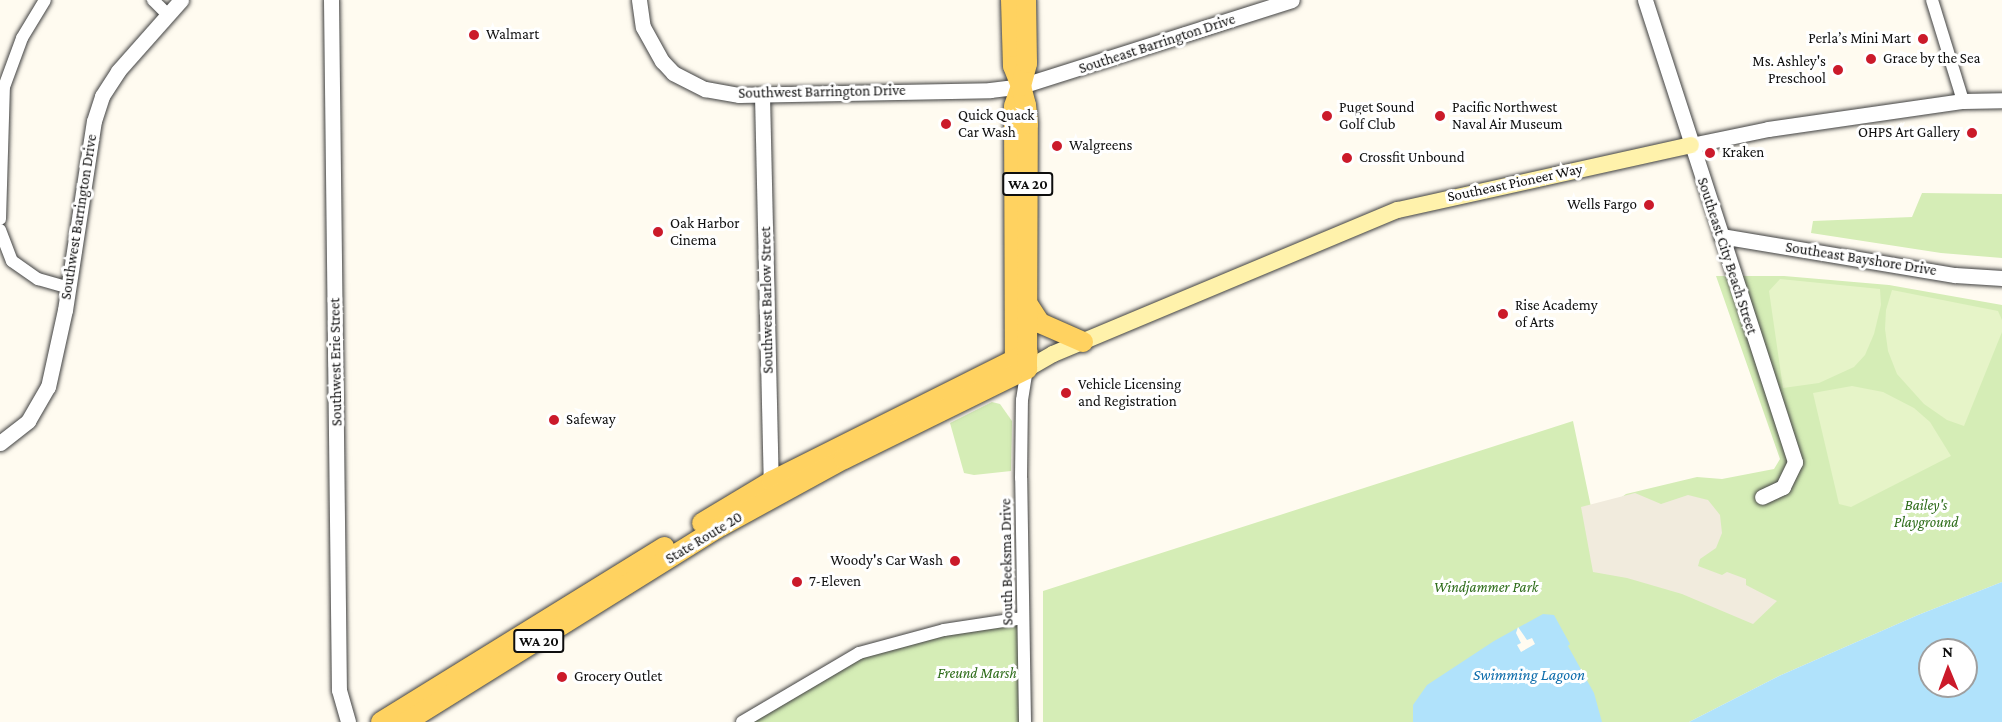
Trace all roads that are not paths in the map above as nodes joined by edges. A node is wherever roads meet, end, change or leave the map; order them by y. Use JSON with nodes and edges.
{"nodes":[{"id":1,"x":45,"y":0,"type":"edge"},
{"id":2,"x":153,"y":0,"type":"edge"},
{"id":3,"x":181,"y":0,"type":"edge"},
{"id":4,"x":331,"y":0,"type":"edge"},
{"id":5,"x":639,"y":0,"type":"edge"},
{"id":6,"x":1011,"y":0,"type":"edge"},
{"id":7,"x":1026,"y":0,"type":"edge"},
{"id":8,"x":1293,"y":0,"type":"edge"},
{"id":9,"x":1645,"y":0,"type":"edge"},
{"id":10,"x":1932,"y":0,"type":"edge"},
{"id":11,"x":168,"y":15,"type":"junction"},
{"id":12,"x":1021,"y":86,"type":"junction"},
{"id":13,"x":762,"y":95,"type":"junction"},
{"id":14,"x":2002,"y":100,"type":"edge"},
{"id":15,"x":1963,"y":101,"type":"junction"},
{"id":16,"x":1691,"y":145,"type":"junction"},
{"id":17,"x":0,"y":219,"type":"edge"},
{"id":18,"x":0,"y":230,"type":"edge"},
{"id":19,"x":1721,"y":236,"type":"junction"},
{"id":20,"x":2002,"y":278,"type":"edge"},
{"id":21,"x":69,"y":288,"type":"junction"},
{"id":22,"x":1029,"y":306,"type":"junction"},
{"id":23,"x":1083,"y":342,"type":"junction"},
{"id":24,"x":1021,"y":364,"type":"junction"},
{"id":25,"x":0,"y":443,"type":"edge"},
{"id":26,"x":772,"y":481,"type":"junction"},
{"id":27,"x":1762,"y":497,"type":"dead end"},
{"id":28,"x":764,"y":503,"type":"junction"},
{"id":29,"x":1023,"y":618,"type":"junction"},
{"id":30,"x":348,"y":722,"type":"edge"},
{"id":31,"x":381,"y":722,"type":"edge"},
{"id":32,"x":406,"y":722,"type":"edge"},
{"id":33,"x":742,"y":722,"type":"edge"},
{"id":34,"x":1025,"y":722,"type":"edge"}],
"edges":[{"from":1,"to":17,"type":"street"},
{"from":2,"to":11,"type":"street"},
{"from":3,"to":11,"type":"street","name":"Southwest Barrington Drive"},
{"from":4,"to":30,"type":"street","name":"Southwest Erie Street"},
{"from":5,"to":13,"type":"street","name":"Southwest Barrington Drive"},
{"from":6,"to":12,"type":"main road","number":"WA 20"},
{"from":7,"to":12,"type":"main road","number":"WA 20"},
{"from":8,"to":12,"type":"street","name":"Southeast Barrington Drive"},
{"from":9,"to":16,"type":"street","name":"Southeast City Beach Street"},
{"from":10,"to":15,"type":"street"},
{"from":11,"to":21,"type":"street","name":"Southwest Barrington Drive"},
{"from":12,"to":13,"type":"street","name":"Southwest Barrington Drive"},
{"from":12,"to":22,"type":"main road","number":"WA 20"},
{"from":12,"to":24,"type":"main road","number":"WA 20"},
{"from":13,"to":26,"type":"street","name":"Southwest Barlow Street"},
{"from":14,"to":15,"type":"street","name":"Southeast Pioneer Way"},
{"from":15,"to":16,"type":"street","name":"Southeast Pioneer Way"},
{"from":16,"to":19,"type":"street","name":"Southeast City Beach Street"},
{"from":16,"to":23,"type":"main road","name":"Southeast Pioneer Way"},
{"from":18,"to":21,"type":"street"},
{"from":19,"to":20,"type":"street","name":"Southeast Bayshore Drive"},
{"from":19,"to":27,"type":"street","name":"Southeast City Beach Street"},
{"from":21,"to":25,"type":"street","name":"Southwest Barrington Drive"},
{"from":22,"to":23,"type":"main road"},
{"from":22,"to":24,"type":"main road","number":"WA 20"},
{"from":23,"to":24,"type":"main road","name":"Southeast Pioneer Way"},
{"from":24,"to":26,"type":"main road","number":"WA 20"},
{"from":24,"to":28,"type":"main road","name":"State Route 20","number":"WA 20"},
{"from":24,"to":29,"type":"street","name":"South Beeksma Drive"},
{"from":26,"to":28,"type":"street","name":"Southwest Barlow Street"},
{"from":26,"to":31,"type":"main road","name":"State Route 20","number":"WA 20"},
{"from":28,"to":32,"type":"main road","name":"State Route 20","number":"WA 20"},
{"from":29,"to":33,"type":"street"},
{"from":29,"to":34,"type":"street","name":"South Beeksma Drive"}]}
